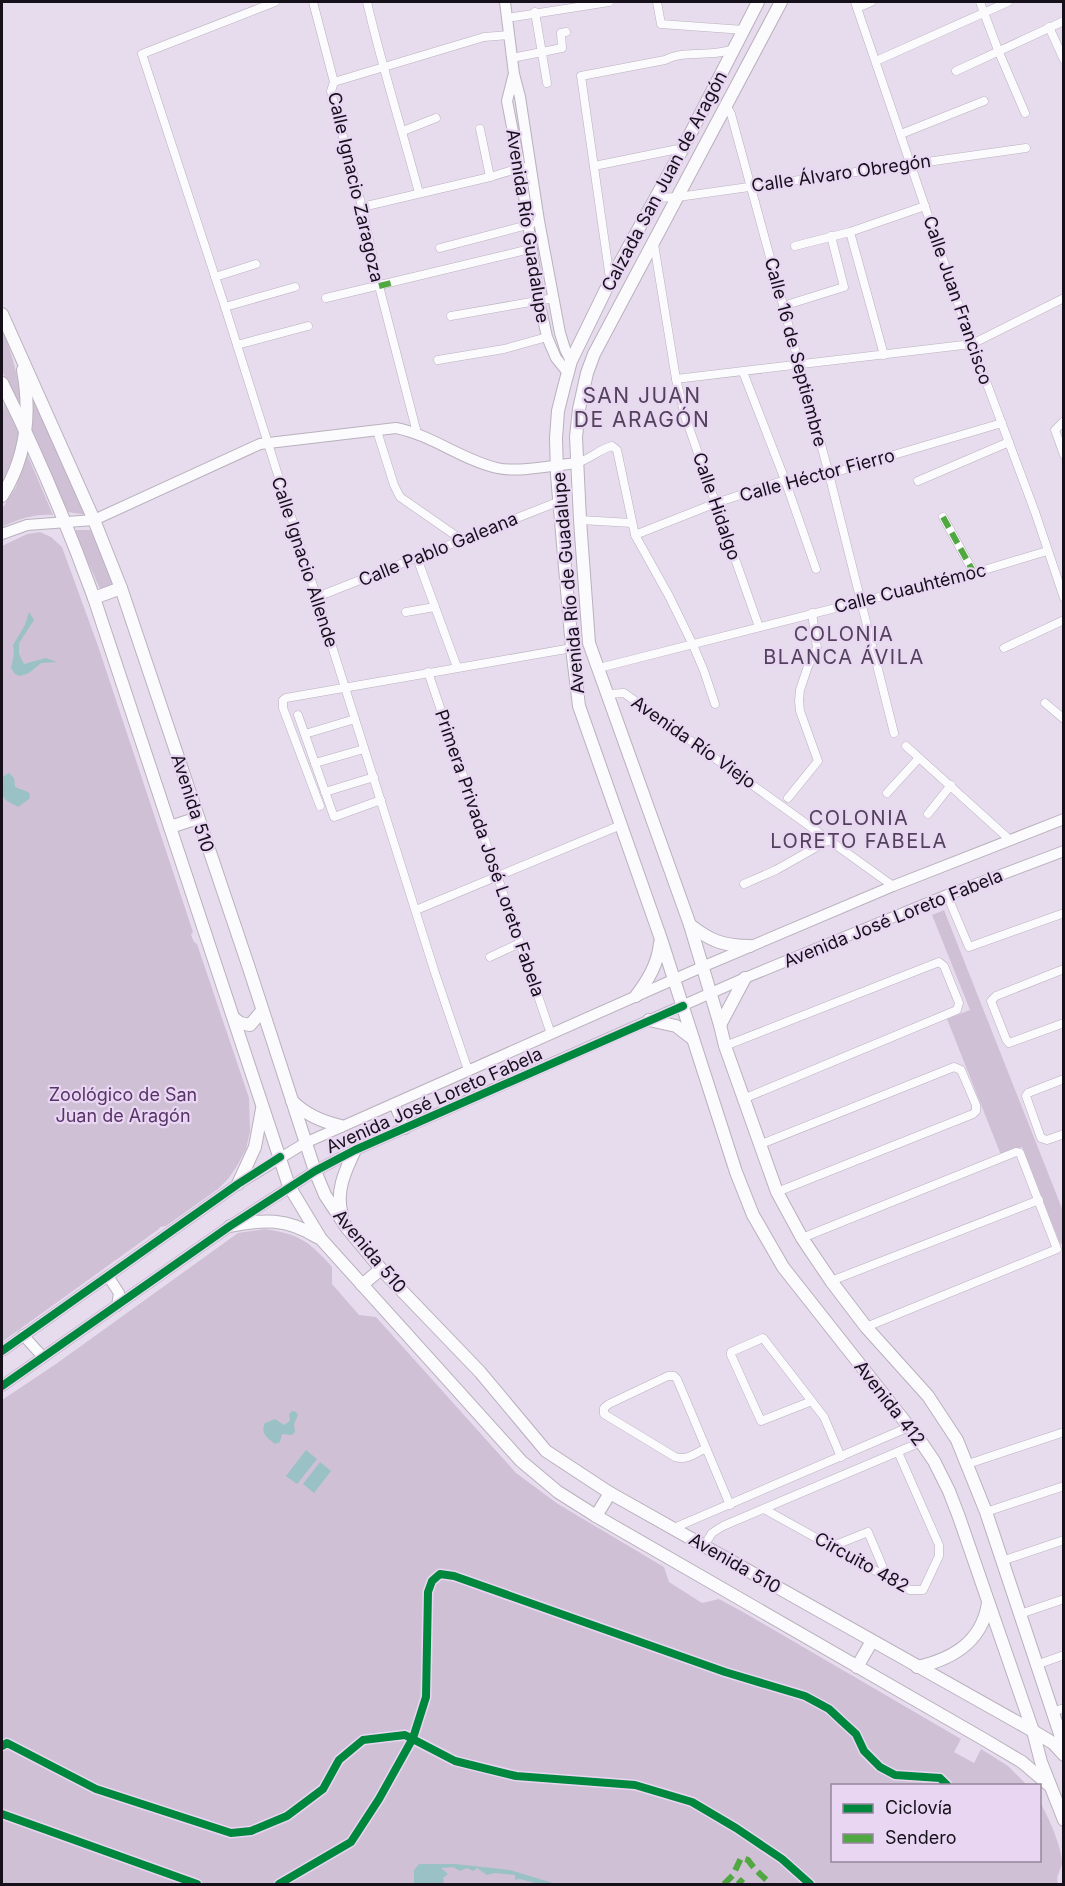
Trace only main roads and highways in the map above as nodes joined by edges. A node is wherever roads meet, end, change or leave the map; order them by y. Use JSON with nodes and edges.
{"nodes":[{"id":1,"x":505,"y":2,"type":"edge"},
{"id":2,"x":758,"y":2,"type":"edge"},
{"id":3,"x":781,"y":2,"type":"edge"},
{"id":4,"x":514,"y":74,"type":"junction"},
{"id":5,"x":2,"y":314,"type":"edge"},
{"id":6,"x":594,"y":354,"type":"joint"},
{"id":7,"x":570,"y":367,"type":"junction"},
{"id":8,"x":2,"y":377,"type":"edge"},
{"id":9,"x":2,"y":384,"type":"edge"},
{"id":10,"x":31,"y":387,"type":"junction"},
{"id":11,"x":26,"y":432,"type":"junction"},
{"id":12,"x":577,"y":463,"type":"junction"},
{"id":13,"x":556,"y":465,"type":"junction"},
{"id":14,"x":2,"y":496,"type":"edge"},
{"id":15,"x":94,"y":520,"type":"junction"},
{"id":16,"x":67,"y":523,"type":"junction"},
{"id":17,"x":2,"y":534,"type":"edge"},
{"id":18,"x":121,"y":588,"type":"junction"},
{"id":19,"x":94,"y":598,"type":"junction"},
{"id":20,"x":198,"y":818,"type":"junction"},
{"id":21,"x":1064,"y":819,"type":"edge"},
{"id":22,"x":170,"y":826,"type":"junction"},
{"id":23,"x":1064,"y":850,"type":"edge"},
{"id":24,"x":690,"y":925,"type":"junction"},
{"id":25,"x":661,"y":939,"type":"junction"},
{"id":26,"x":750,"y":946,"type":"junction"},
{"id":27,"x":702,"y":967,"type":"junction"},
{"id":28,"x":745,"y":978,"type":"junction"},
{"id":29,"x":674,"y":979,"type":"junction"},
{"id":30,"x":710,"y":994,"type":"junction"},
{"id":31,"x":636,"y":996,"type":"junction"},
{"id":32,"x":683,"y":1006,"type":"junction"},
{"id":33,"x":262,"y":1011,"type":"junction"},
{"id":34,"x":234,"y":1018,"type":"junction"},
{"id":35,"x":649,"y":1020,"type":"junction"},
{"id":36,"x":720,"y":1025,"type":"junction"},
{"id":37,"x":693,"y":1039,"type":"junction"},
{"id":38,"x":291,"y":1100,"type":"junction"},
{"id":39,"x":393,"y":1104,"type":"junction"},
{"id":40,"x":263,"y":1105,"type":"junction"},
{"id":41,"x":341,"y":1126,"type":"junction"},
{"id":42,"x":405,"y":1129,"type":"junction"},
{"id":43,"x":305,"y":1143,"type":"junction"},
{"id":44,"x":355,"y":1150,"type":"junction"},
{"id":45,"x":280,"y":1157,"type":"junction"},
{"id":46,"x":315,"y":1170,"type":"junction"},
{"id":47,"x":238,"y":1184,"type":"junction"},
{"id":48,"x":289,"y":1186,"type":"junction"},
{"id":49,"x":230,"y":1226,"type":"junction"},
{"id":50,"x":347,"y":1228,"type":"junction"},
{"id":51,"x":321,"y":1239,"type":"junction"},
{"id":52,"x":122,"y":1266,"type":"junction"},
{"id":53,"x":381,"y":1269,"type":"junction"},
{"id":54,"x":108,"y":1276,"type":"junction"},
{"id":55,"x":362,"y":1285,"type":"junction"},
{"id":56,"x":131,"y":1295,"type":"junction"},
{"id":57,"x":117,"y":1306,"type":"junction"},
{"id":58,"x":23,"y":1335,"type":"junction"},
{"id":59,"x":2,"y":1351,"type":"edge"},
{"id":60,"x":43,"y":1357,"type":"junction"},
{"id":61,"x":2,"y":1386,"type":"edge"},
{"id":62,"x":610,"y":1493,"type":"junction"},
{"id":63,"x":596,"y":1516,"type":"junction"},
{"id":64,"x":988,"y":1601,"type":"junction"},
{"id":65,"x":872,"y":1641,"type":"junction"},
{"id":66,"x":857,"y":1667,"type":"junction"},
{"id":67,"x":916,"y":1667,"type":"junction"},
{"id":68,"x":1058,"y":1710,"type":"edge"},
{"id":69,"x":1033,"y":1731,"type":"junction"},
{"id":70,"x":1064,"y":1746,"type":"edge"},
{"id":71,"x":1064,"y":1755,"type":"edge"},
{"id":72,"x":1052,"y":1787,"type":"junction"},
{"id":73,"x":1064,"y":1820,"type":"edge"}],
"edges":[{"from":1,"to":4,"type":"main road","name":"Avenida Río Guadalupe"},
{"from":2,"to":7,"type":"main road","name":"Calzada San Juan de Aragón"},
{"from":3,"to":6,"type":"main road","name":"Calzada San Juan de Aragón"},
{"from":4,"to":7,"type":"main road","name":"Avenida Río Guadalupe"},
{"from":4,"to":7,"type":"main road","name":"Avenida Río Guadalupe"},
{"from":5,"to":10,"type":"main road"},
{"from":6,"to":12,"type":"main road","name":"Avenida Río de Guadalupe"},
{"from":7,"to":13,"type":"main road","name":"Avenida Río de Guadalupe"},
{"from":8,"to":10,"type":"main road"},
{"from":9,"to":11,"type":"main road","name":"Avenida 510"},
{"from":10,"to":11,"type":"main road"},
{"from":10,"to":15,"type":"main road","name":"Avenida 510"},
{"from":11,"to":14,"type":"main road"},
{"from":11,"to":16,"type":"main road","name":"Avenida 510"},
{"from":12,"to":13,"type":"main road"},
{"from":12,"to":24,"type":"main road","name":"Avenida Río de Guadalupe"},
{"from":13,"to":15,"type":"main road"},
{"from":13,"to":25,"type":"main road","name":"Avenida Río de Guadalupe"},
{"from":15,"to":16,"type":"main road"},
{"from":15,"to":18,"type":"main road","name":"Avenida 510"},
{"from":16,"to":17,"type":"main road"},
{"from":16,"to":19,"type":"main road","name":"Avenida 510"},
{"from":18,"to":19,"type":"main road"},
{"from":18,"to":20,"type":"main road","name":"Avenida 510"},
{"from":19,"to":22,"type":"main road","name":"Avenida 510"},
{"from":20,"to":22,"type":"main road"},
{"from":20,"to":33,"type":"main road","name":"Avenida 510"},
{"from":21,"to":26,"type":"main road","name":"Avenida José Loreto Fabela"},
{"from":22,"to":34,"type":"main road","name":"Avenida 510"},
{"from":23,"to":28,"type":"main road","name":"Avenida José Loreto Fabela"},
{"from":24,"to":26,"type":"main road"},
{"from":24,"to":27,"type":"main road","name":"Avenida Río de Guadalupe"},
{"from":25,"to":29,"type":"main road","name":"Avenida Río de Guadalupe"},
{"from":25,"to":31,"type":"main road"},
{"from":26,"to":27,"type":"main road","name":"Avenida José Loreto Fabela"},
{"from":27,"to":29,"type":"main road","name":"Avenida José Loreto Fabela"},
{"from":27,"to":30,"type":"main road","name":"Avenida Río de Guadalupe"},
{"from":28,"to":30,"type":"main road","name":"Avenida José Loreto Fabela"},
{"from":28,"to":36,"type":"main road"},
{"from":29,"to":31,"type":"main road","name":"Avenida José Loreto Fabela"},
{"from":29,"to":32,"type":"main road","name":"Avenida Río de Guadalupe"},
{"from":30,"to":32,"type":"main road","name":"Avenida José Loreto Fabela"},
{"from":30,"to":36,"type":"main road","name":"Avenida 412"},
{"from":31,"to":39,"type":"main road","name":"Avenida José Loreto Fabela"},
{"from":32,"to":35,"type":"main road","name":"Avenida José Loreto Fabela"},
{"from":32,"to":37,"type":"main road","name":"Avenida 412"},
{"from":33,"to":34,"type":"main road"},
{"from":33,"to":38,"type":"main road","name":"Avenida 510"},
{"from":34,"to":40,"type":"main road","name":"Avenida 510"},
{"from":35,"to":37,"type":"main road"},
{"from":35,"to":42,"type":"main road","name":"Avenida José Loreto Fabela"},
{"from":36,"to":68,"type":"main road","name":"Avenida 412"},
{"from":37,"to":64,"type":"main road","name":"Avenida 412"},
{"from":38,"to":41,"type":"main road"},
{"from":38,"to":43,"type":"main road","name":"Avenida 510"},
{"from":39,"to":41,"type":"main road","name":"Avenida José Loreto Fabela"},
{"from":39,"to":42,"type":"main road"},
{"from":40,"to":45,"type":"main road","name":"Avenida 510"},
{"from":40,"to":47,"type":"main road"},
{"from":41,"to":43,"type":"main road","name":"Avenida José Loreto Fabela"},
{"from":42,"to":44,"type":"main road","name":"Avenida José Loreto Fabela"},
{"from":43,"to":45,"type":"main road","name":"Avenida José Loreto Fabela"},
{"from":43,"to":46,"type":"main road","name":"Avenida 510"},
{"from":44,"to":46,"type":"main road","name":"Avenida José Loreto Fabela"},
{"from":44,"to":50,"type":"main road"},
{"from":45,"to":47,"type":"main road","name":"Avenida José Loreto Fabela"},
{"from":45,"to":48,"type":"main road","name":"Avenida 510"},
{"from":46,"to":48,"type":"main road","name":"Avenida José Loreto Fabela"},
{"from":46,"to":50,"type":"main road","name":"Avenida 510"},
{"from":47,"to":52,"type":"main road","name":"Avenida José Loreto Fabela"},
{"from":48,"to":49,"type":"main road","name":"Avenida José Loreto Fabela"},
{"from":48,"to":51,"type":"main road","name":"Avenida 510"},
{"from":49,"to":51,"type":"main road"},
{"from":49,"to":56,"type":"main road","name":"Avenida José Loreto Fabela"},
{"from":50,"to":53,"type":"main road","name":"Avenida 510"},
{"from":51,"to":55,"type":"main road","name":"Avenida 510"},
{"from":52,"to":54,"type":"main road","name":"Avenida José Loreto Fabela"},
{"from":52,"to":56,"type":"main road"},
{"from":53,"to":55,"type":"main road"},
{"from":53,"to":62,"type":"main road","name":"Avenida 510"},
{"from":54,"to":57,"type":"main road"},
{"from":54,"to":58,"type":"main road","name":"Avenida José Loreto Fabela"},
{"from":55,"to":63,"type":"main road","name":"Avenida 510"},
{"from":56,"to":57,"type":"main road","name":"Avenida José Loreto Fabela"},
{"from":57,"to":60,"type":"main road","name":"Avenida José Loreto Fabela"},
{"from":58,"to":59,"type":"main road","name":"Avenida José Loreto Fabela"},
{"from":58,"to":60,"type":"main road"},
{"from":60,"to":61,"type":"main road","name":"Avenida José Loreto Fabela"},
{"from":62,"to":63,"type":"main road"},
{"from":62,"to":65,"type":"main road","name":"Avenida 510"},
{"from":63,"to":66,"type":"main road","name":"Avenida 510"},
{"from":64,"to":67,"type":"main road"},
{"from":64,"to":69,"type":"main road","name":"Avenida 412"},
{"from":65,"to":66,"type":"main road"},
{"from":65,"to":67,"type":"main road","name":"Avenida 510"},
{"from":66,"to":72,"type":"main road","name":"Avenida 510"},
{"from":67,"to":69,"type":"main road","name":"Avenida 510"},
{"from":68,"to":70,"type":"main road","name":"Avenida 412"},
{"from":69,"to":71,"type":"main road","name":"Avenida 510"},
{"from":69,"to":72,"type":"main road","name":"Avenida 412"},
{"from":72,"to":73,"type":"main road","name":"Avenida 412"}]}
